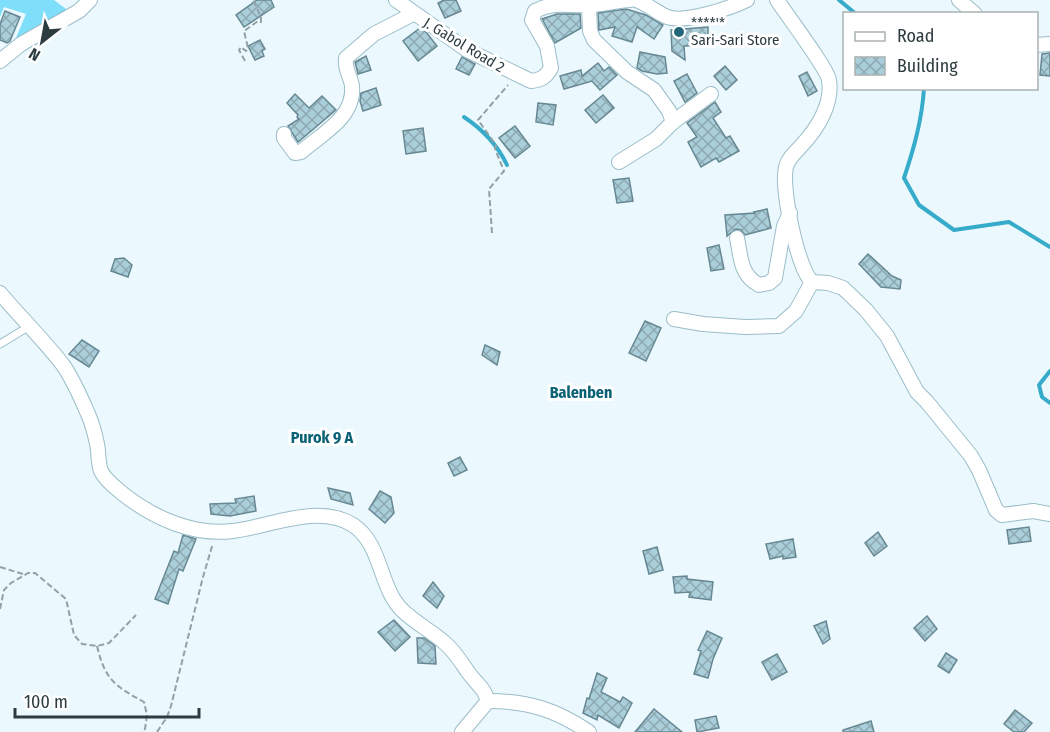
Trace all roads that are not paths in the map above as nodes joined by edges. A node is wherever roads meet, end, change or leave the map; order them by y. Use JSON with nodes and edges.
{"nodes":[{"id":1,"x":90,"y":0,"type":"edge"},
{"id":2,"x":396,"y":0,"type":"edge"},
{"id":3,"x":630,"y":0,"type":"edge"},
{"id":4,"x":636,"y":0,"type":"edge"},
{"id":5,"x":747,"y":0,"type":"edge"},
{"id":6,"x":777,"y":0,"type":"edge"},
{"id":7,"x":959,"y":0,"type":"edge"},
{"id":8,"x":589,"y":6,"type":"junction"},
{"id":9,"x":973,"y":12,"type":"edge"},
{"id":10,"x":413,"y":14,"type":"junction"},
{"id":11,"x":0,"y":61,"type":"edge"},
{"id":12,"x":711,"y":94,"type":"dead end"},
{"id":13,"x":673,"y":122,"type":"junction"},
{"id":14,"x":285,"y":134,"type":"dead end"},
{"id":15,"x":619,"y":162,"type":"dead end"},
{"id":16,"x":790,"y":213,"type":"junction"},
{"id":17,"x":737,"y":238,"type":"dead end"},
{"id":18,"x":812,"y":282,"type":"junction"},
{"id":19,"x":0,"y":293,"type":"edge"},
{"id":20,"x":674,"y":318,"type":"dead end"},
{"id":21,"x":28,"y":327,"type":"junction"},
{"id":22,"x":0,"y":344,"type":"edge"},
{"id":23,"x":1050,"y":514,"type":"edge"},
{"id":24,"x":488,"y":702,"type":"junction"},
{"id":25,"x":462,"y":732,"type":"edge"},
{"id":26,"x":590,"y":732,"type":"edge"}],
"edges":[{"from":1,"to":11,"type":"street"},
{"from":2,"to":10,"type":"street","name":"J. Gabol Road 2"},
{"from":3,"to":8,"type":"street","name":"J. Gabol Road 2"},
{"from":4,"to":5,"type":"street"},
{"from":6,"to":16,"type":"street"},
{"from":7,"to":9,"type":"street"},
{"from":8,"to":10,"type":"street","name":"J. Gabol Road 2"},
{"from":8,"to":13,"type":"street"},
{"from":10,"to":14,"type":"street"},
{"from":12,"to":13,"type":"street"},
{"from":13,"to":15,"type":"street"},
{"from":16,"to":17,"type":"street"},
{"from":16,"to":18,"type":"street"},
{"from":18,"to":20,"type":"street"},
{"from":18,"to":23,"type":"street"},
{"from":19,"to":21,"type":"street"},
{"from":21,"to":22,"type":"lane"},
{"from":21,"to":24,"type":"street"},
{"from":24,"to":25,"type":"street"},
{"from":24,"to":26,"type":"street"}]}
